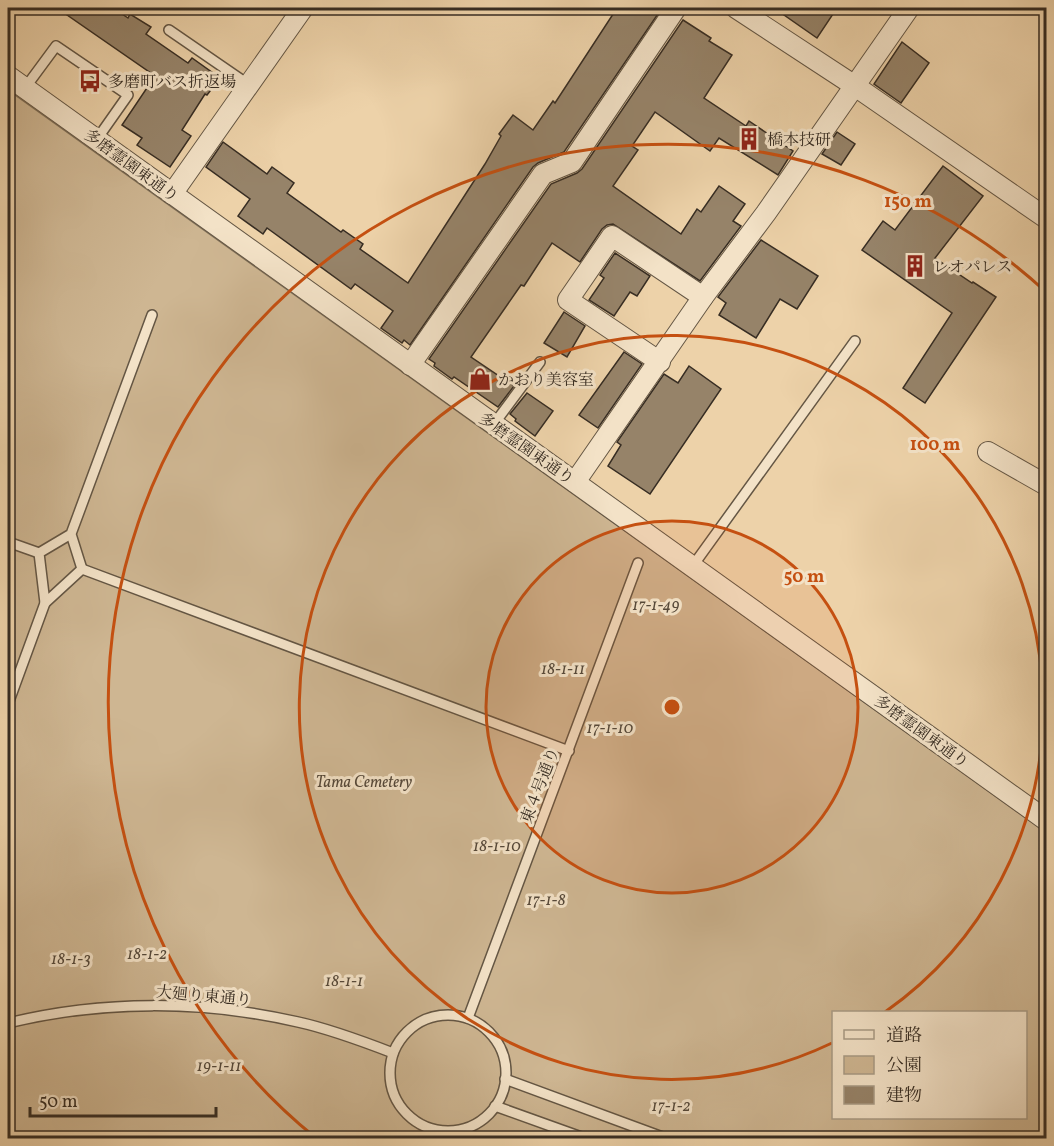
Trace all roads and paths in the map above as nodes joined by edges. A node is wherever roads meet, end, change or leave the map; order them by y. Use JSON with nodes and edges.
{"nodes":[{"id":1,"x":303,"y":8,"type":"edge"},
{"id":2,"x":676,"y":8,"type":"edge"},
{"id":3,"x":736,"y":8,"type":"edge"},
{"id":4,"x":909,"y":8,"type":"edge"},
{"id":5,"x":169,"y":30,"type":"dead end"},
{"id":6,"x":8,"y":76,"type":"edge"},
{"id":7,"x":249,"y":85,"type":"junction"},
{"id":8,"x":855,"y":86,"type":"junction"},
{"id":9,"x":25,"y":88,"type":"junction"},
{"id":10,"x":97,"y":139,"type":"junction"},
{"id":11,"x":172,"y":194,"type":"junction"},
{"id":12,"x":1047,"y":218,"type":"edge"},
{"id":13,"x":703,"y":297,"type":"junction"},
{"id":14,"x":153,"y":315,"type":"dead end"},
{"id":15,"x":855,"y":342,"type":"dead end"},
{"id":16,"x":540,"y":362,"type":"dead end"},
{"id":17,"x":660,"y":362,"type":"junction"},
{"id":18,"x":410,"y":365,"type":"junction"},
{"id":19,"x":494,"y":424,"type":"junction"},
{"id":20,"x":988,"y":452,"type":"dead end"},
{"id":21,"x":575,"y":482,"type":"junction"},
{"id":22,"x":1047,"y":485,"type":"edge"},
{"id":23,"x":71,"y":534,"type":"junction"},
{"id":24,"x":8,"y":542,"type":"edge"},
{"id":25,"x":39,"y":554,"type":"junction"},
{"id":26,"x":638,"y":563,"type":"dead end"},
{"id":27,"x":692,"y":567,"type":"junction"},
{"id":28,"x":82,"y":569,"type":"junction"},
{"id":29,"x":45,"y":603,"type":"junction"},
{"id":30,"x":8,"y":704,"type":"edge"},
{"id":31,"x":568,"y":751,"type":"junction"},
{"id":32,"x":1047,"y":820,"type":"edge"},
{"id":33,"x":468,"y":1018,"type":"junction"},
{"id":34,"x":8,"y":1023,"type":"edge"},
{"id":35,"x":393,"y":1053,"type":"junction"},
{"id":36,"x":505,"y":1079,"type":"junction"},
{"id":37,"x":495,"y":1106,"type":"junction"},
{"id":38,"x":427,"y":1127,"type":"junction"},
{"id":39,"x":423,"y":1138,"type":"edge"},
{"id":40,"x":584,"y":1138,"type":"edge"},
{"id":41,"x":666,"y":1138,"type":"edge"}],
"edges":[{"from":1,"to":7,"type":"street"},
{"from":2,"to":18,"type":"street"},
{"from":3,"to":8,"type":"street"},
{"from":4,"to":8,"type":"street"},
{"from":5,"to":7,"type":"lane"},
{"from":6,"to":9,"type":"street","name":"多磨霊園東通り"},
{"from":7,"to":11,"type":"street"},
{"from":8,"to":12,"type":"street"},
{"from":8,"to":13,"type":"street"},
{"from":9,"to":10,"type":"street","name":"多磨霊園東通り"},
{"from":9,"to":10,"type":"lane"},
{"from":10,"to":11,"type":"street","name":"多磨霊園東通り"},
{"from":11,"to":18,"type":"street","name":"多磨霊園東通り"},
{"from":13,"to":17,"type":"street"},
{"from":13,"to":17,"type":"street"},
{"from":14,"to":23,"type":"lane"},
{"from":15,"to":27,"type":"lane"},
{"from":16,"to":19,"type":"lane"},
{"from":17,"to":21,"type":"street"},
{"from":18,"to":19,"type":"street","name":"多磨霊園東通り"},
{"from":19,"to":21,"type":"street","name":"多磨霊園東通り"},
{"from":20,"to":22,"type":"street"},
{"from":21,"to":27,"type":"street","name":"多磨霊園東通り"},
{"from":23,"to":25,"type":"lane"},
{"from":23,"to":28,"type":"lane"},
{"from":24,"to":25,"type":"lane"},
{"from":25,"to":29,"type":"lane"},
{"from":26,"to":31,"type":"lane","name":"東４号通り"},
{"from":27,"to":32,"type":"street","name":"多磨霊園東通り"},
{"from":28,"to":29,"type":"lane"},
{"from":28,"to":31,"type":"lane"},
{"from":29,"to":30,"type":"lane"},
{"from":31,"to":33,"type":"lane","name":"東４号通り"},
{"from":33,"to":35,"type":"lane"},
{"from":33,"to":36,"type":"lane"},
{"from":34,"to":35,"type":"lane","name":"大廻り東通り"},
{"from":35,"to":38,"type":"lane"},
{"from":36,"to":37,"type":"lane"},
{"from":36,"to":41,"type":"lane"},
{"from":37,"to":38,"type":"lane"},
{"from":37,"to":40,"type":"lane"},
{"from":38,"to":39,"type":"lane"}]}
